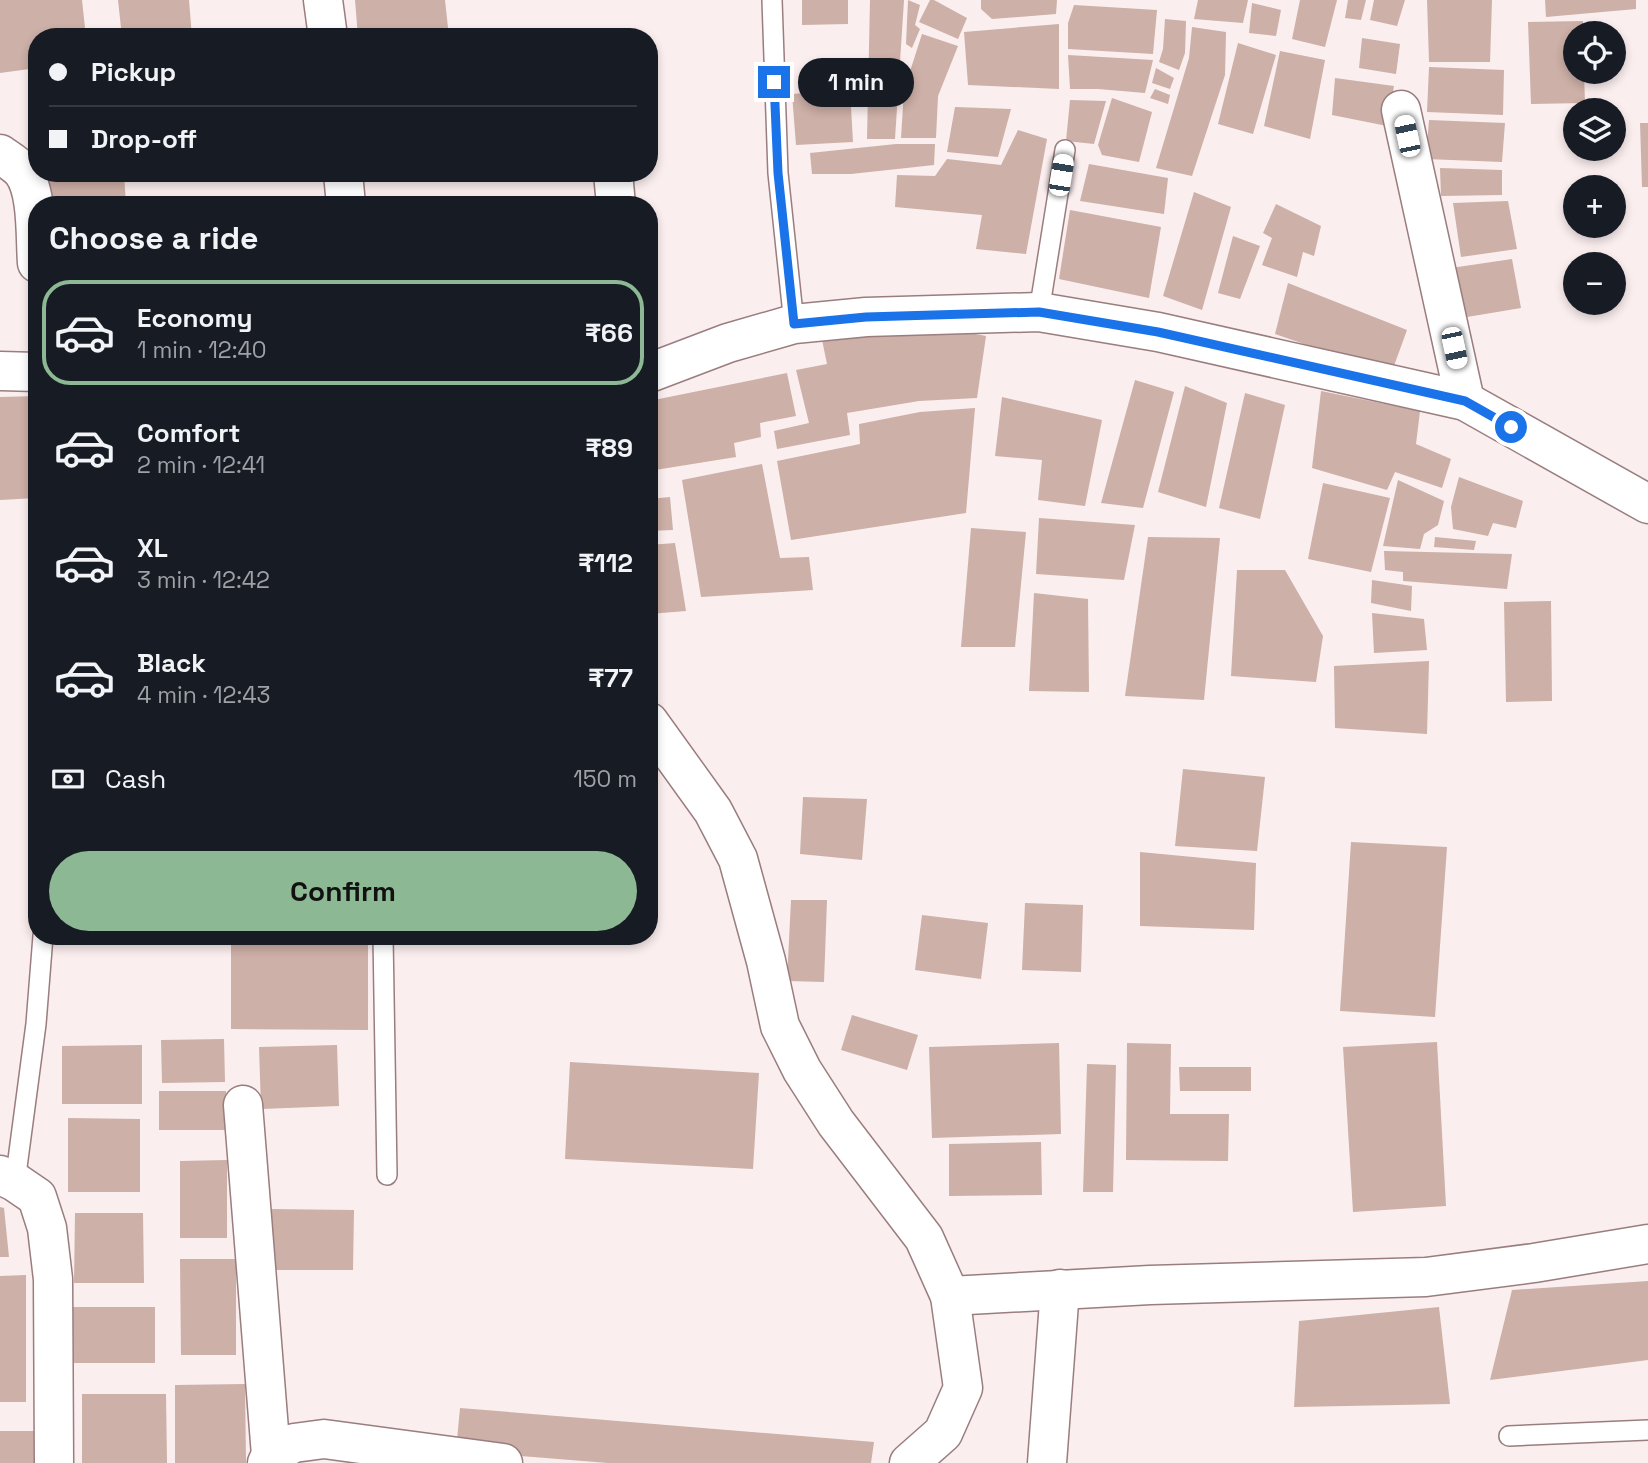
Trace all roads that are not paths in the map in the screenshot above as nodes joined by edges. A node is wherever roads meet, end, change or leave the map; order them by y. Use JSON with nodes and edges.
{"nodes":[{"id":1,"x":323,"y":0,"type":"edge"},
{"id":2,"x":772,"y":0,"type":"edge"},
{"id":3,"x":326,"y":28,"type":"edge"},
{"id":4,"x":1401,"y":110,"type":"dead end"},
{"id":5,"x":1065,"y":149,"type":"dead end"},
{"id":6,"x":0,"y":154,"type":"edge"},
{"id":7,"x":31,"y":196,"type":"edge"},
{"id":8,"x":1039,"y":312,"type":"junction"},
{"id":9,"x":794,"y":324,"type":"junction"},
{"id":10,"x":658,"y":370,"type":"edge"},
{"id":11,"x":0,"y":371,"type":"edge"},
{"id":12,"x":28,"y":372,"type":"edge"},
{"id":13,"x":1465,"y":401,"type":"junction"},
{"id":14,"x":1648,"y":504,"type":"edge"},
{"id":15,"x":658,"y":735,"type":"edge"},
{"id":16,"x":42,"y":945,"type":"edge"},
{"id":17,"x":383,"y":945,"type":"edge"},
{"id":18,"x":243,"y":1105,"type":"dead end"},
{"id":19,"x":387,"y":1175,"type":"dead end"},
{"id":20,"x":8,"y":1179,"type":"edge"},
{"id":21,"x":1648,"y":1244,"type":"edge"},
{"id":22,"x":1060,"y":1289,"type":"junction"},
{"id":23,"x":950,"y":1296,"type":"junction"},
{"id":24,"x":1648,"y":1430,"type":"edge"},
{"id":25,"x":1509,"y":1436,"type":"dead end"},
{"id":26,"x":269,"y":1459,"type":"edge"},
{"id":27,"x":54,"y":1463,"type":"edge"},
{"id":28,"x":502,"y":1463,"type":"edge"},
{"id":29,"x":909,"y":1463,"type":"edge"},
{"id":30,"x":1047,"y":1463,"type":"edge"}],
"edges":[{"from":1,"to":3,"type":"street"},
{"from":2,"to":9,"type":"lane"},
{"from":4,"to":13,"type":"street"},
{"from":5,"to":8,"type":"lane"},
{"from":6,"to":7,"type":"street"},
{"from":8,"to":9,"type":"street"},
{"from":8,"to":13,"type":"street"},
{"from":9,"to":10,"type":"street"},
{"from":11,"to":12,"type":"street"},
{"from":13,"to":14,"type":"street"},
{"from":15,"to":23,"type":"street"},
{"from":16,"to":20,"type":"lane"},
{"from":17,"to":19,"type":"lane"},
{"from":18,"to":26,"type":"street"},
{"from":20,"to":27,"type":"street"},
{"from":21,"to":22,"type":"street"},
{"from":22,"to":23,"type":"street"},
{"from":22,"to":30,"type":"street"},
{"from":23,"to":29,"type":"street"},
{"from":24,"to":25,"type":"lane"},
{"from":26,"to":28,"type":"street"}]}
